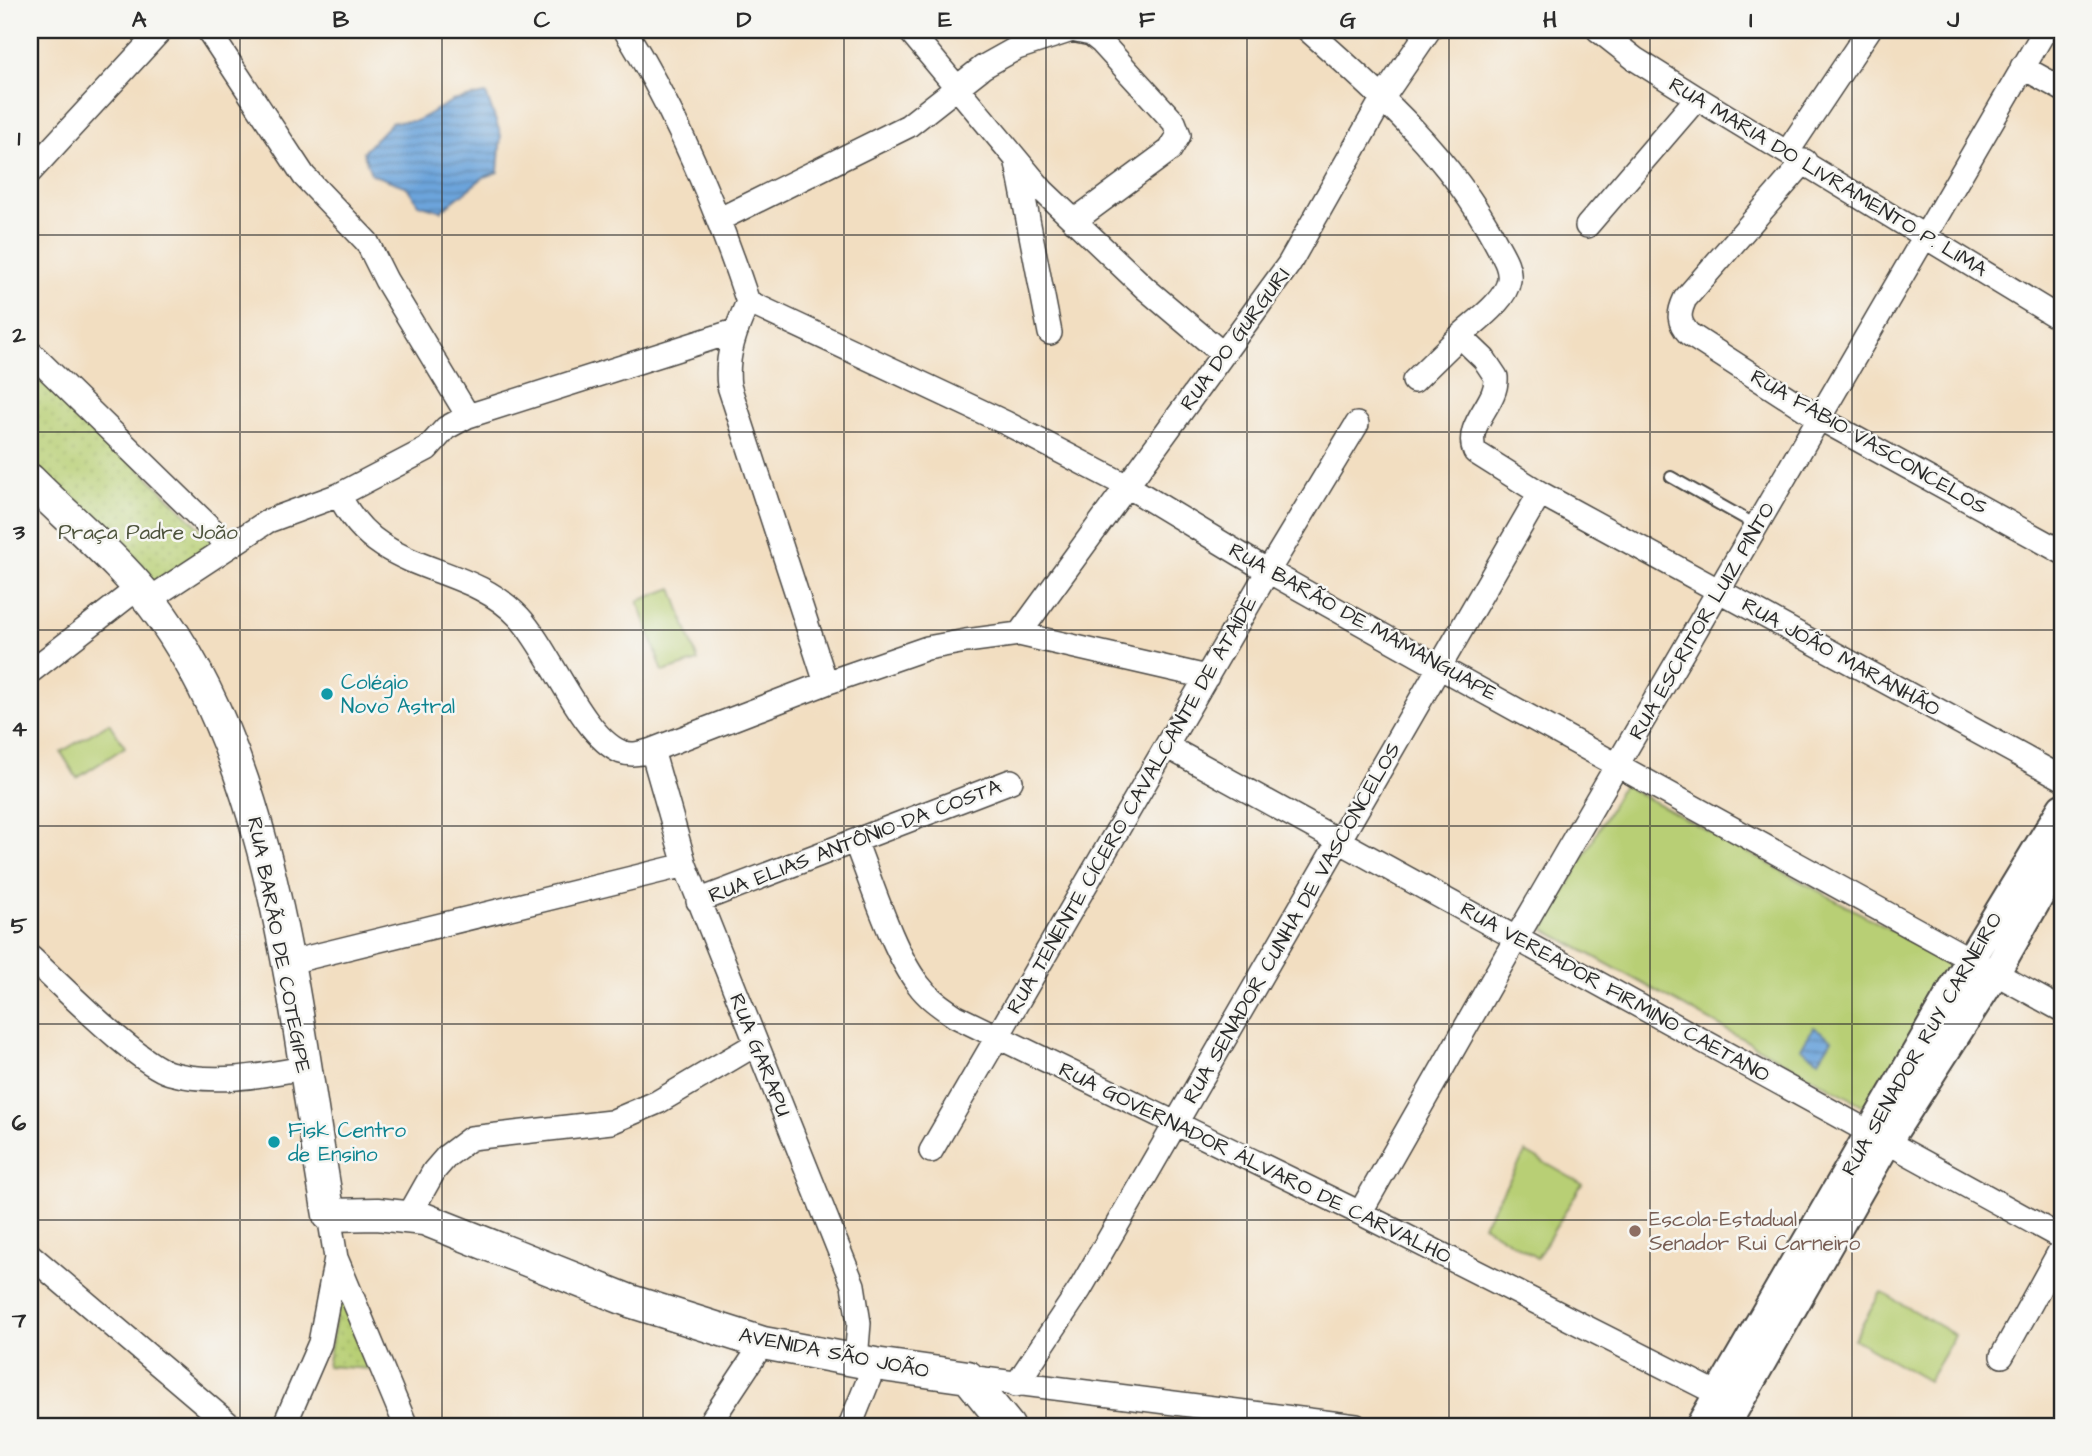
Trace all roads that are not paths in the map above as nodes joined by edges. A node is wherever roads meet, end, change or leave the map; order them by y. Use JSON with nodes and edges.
{"nodes":[{"id":1,"x":161,"y":30,"type":"edge"},
{"id":2,"x":208,"y":30,"type":"edge"},
{"id":3,"x":625,"y":30,"type":"edge"},
{"id":4,"x":1308,"y":30,"type":"edge"},
{"id":5,"x":1429,"y":30,"type":"edge"},
{"id":6,"x":1598,"y":30,"type":"edge"},
{"id":7,"x":1869,"y":30,"type":"edge"},
{"id":8,"x":2045,"y":30,"type":"edge"},
{"id":9,"x":914,"y":31,"type":"edge"},
{"id":10,"x":2022,"y":67,"type":"junction"},
{"id":11,"x":957,"y":88,"type":"junction"},
{"id":12,"x":2062,"y":89,"type":"edge"},
{"id":13,"x":1384,"y":96,"type":"junction"},
{"id":14,"x":1698,"y":98,"type":"junction"},
{"id":15,"x":1796,"y":156,"type":"junction"},
{"id":16,"x":1017,"y":163,"type":"junction"},
{"id":17,"x":30,"y":172,"type":"edge"},
{"id":18,"x":720,"y":219,"type":"junction"},
{"id":19,"x":1074,"y":221,"type":"junction"},
{"id":20,"x":1587,"y":226,"type":"dead end"},
{"id":21,"x":1924,"y":236,"type":"junction"},
{"id":22,"x":748,"y":302,"type":"junction"},
{"id":23,"x":2062,"y":320,"type":"edge"},
{"id":24,"x":734,"y":331,"type":"junction"},
{"id":25,"x":1050,"y":333,"type":"dead end"},
{"id":26,"x":1460,"y":336,"type":"junction"},
{"id":27,"x":30,"y":352,"type":"edge"},
{"id":28,"x":1223,"y":354,"type":"junction"},
{"id":29,"x":1414,"y":381,"type":"dead end"},
{"id":30,"x":468,"y":416,"type":"junction"},
{"id":31,"x":1819,"y":418,"type":"junction"},
{"id":32,"x":1357,"y":424,"type":"dead end"},
{"id":33,"x":1671,"y":477,"type":"dead end"},
{"id":34,"x":30,"y":480,"type":"edge"},
{"id":35,"x":1129,"y":487,"type":"junction"},
{"id":36,"x":1540,"y":493,"type":"junction"},
{"id":37,"x":339,"y":495,"type":"junction"},
{"id":38,"x":1756,"y":525,"type":"junction"},
{"id":39,"x":229,"y":546,"type":"junction"},
{"id":40,"x":2062,"y":552,"type":"edge"},
{"id":41,"x":1268,"y":571,"type":"junction"},
{"id":42,"x":1719,"y":589,"type":"junction"},
{"id":43,"x":144,"y":594,"type":"junction"},
{"id":44,"x":1020,"y":634,"type":"junction"},
{"id":45,"x":1439,"y":667,"type":"junction"},
{"id":46,"x":30,"y":672,"type":"edge"},
{"id":47,"x":1207,"y":677,"type":"junction"},
{"id":48,"x":826,"y":683,"type":"junction"},
{"id":49,"x":1168,"y":747,"type":"junction"},
{"id":50,"x":652,"y":750,"type":"junction"},
{"id":51,"x":1619,"y":764,"type":"junction"},
{"id":52,"x":2062,"y":778,"type":"edge"},
{"id":53,"x":1011,"y":781,"type":"dead end"},
{"id":54,"x":2062,"y":808,"type":"edge"},
{"id":55,"x":855,"y":841,"type":"junction"},
{"id":56,"x":1341,"y":842,"type":"junction"},
{"id":57,"x":2062,"y":856,"type":"edge"},
{"id":58,"x":685,"y":865,"type":"junction"},
{"id":59,"x":698,"y":901,"type":"junction"},
{"id":60,"x":1517,"y":937,"type":"junction"},
{"id":61,"x":30,"y":957,"type":"edge"},
{"id":62,"x":1971,"y":958,"type":"junction"},
{"id":63,"x":286,"y":963,"type":"junction"},
{"id":64,"x":1996,"y":972,"type":"junction"},
{"id":65,"x":2062,"y":1010,"type":"edge"},
{"id":66,"x":997,"y":1036,"type":"junction"},
{"id":67,"x":756,"y":1044,"type":"junction"},
{"id":68,"x":303,"y":1068,"type":"junction"},
{"id":69,"x":1175,"y":1125,"type":"junction"},
{"id":70,"x":1879,"y":1138,"type":"junction"},
{"id":71,"x":931,"y":1151,"type":"dead end"},
{"id":72,"x":1360,"y":1213,"type":"junction"},
{"id":73,"x":329,"y":1215,"type":"junction"},
{"id":74,"x":408,"y":1217,"type":"junction"},
{"id":75,"x":2062,"y":1238,"type":"edge"},
{"id":76,"x":2062,"y":1247,"type":"edge"},
{"id":77,"x":30,"y":1255,"type":"edge"},
{"id":78,"x":336,"y":1258,"type":"junction"},
{"id":79,"x":763,"y":1343,"type":"junction"},
{"id":80,"x":2002,"y":1356,"type":"dead end"},
{"id":81,"x":865,"y":1362,"type":"junction"},
{"id":82,"x":968,"y":1377,"type":"junction"},
{"id":83,"x":1016,"y":1385,"type":"junction"},
{"id":84,"x":1727,"y":1408,"type":"edge"},
{"id":85,"x":231,"y":1426,"type":"edge"},
{"id":86,"x":284,"y":1426,"type":"edge"},
{"id":87,"x":407,"y":1426,"type":"edge"},
{"id":88,"x":708,"y":1426,"type":"edge"},
{"id":89,"x":850,"y":1426,"type":"edge"},
{"id":90,"x":1008,"y":1426,"type":"edge"},
{"id":91,"x":1356,"y":1426,"type":"edge"},
{"id":92,"x":1700,"y":1426,"type":"edge"}],
"edges":[{"from":1,"to":17,"type":"street"},
{"from":2,"to":30,"type":"street"},
{"from":3,"to":18,"type":"street"},
{"from":4,"to":13,"type":"street"},
{"from":5,"to":13,"type":"street","name":"RUA DO GURGURI"},
{"from":6,"to":14,"type":"street","name":"RUA MARIA DO LIVRAMENTO P. LIMA"},
{"from":7,"to":15,"type":"street"},
{"from":8,"to":10,"type":"street","name":"RUA ESCRITOR LUIZ PINTO"},
{"from":9,"to":11,"type":"street"},
{"from":10,"to":12,"type":"street"},
{"from":10,"to":21,"type":"street","name":"RUA ESCRITOR LUIZ PINTO"},
{"from":11,"to":16,"type":"street"},
{"from":11,"to":18,"type":"street"},
{"from":11,"to":19,"type":"street"},
{"from":13,"to":26,"type":"street"},
{"from":13,"to":28,"type":"street","name":"RUA DO GURGURI"},
{"from":14,"to":15,"type":"street","name":"RUA MARIA DO LIVRAMENTO P. LIMA"},
{"from":14,"to":20,"type":"street"},
{"from":15,"to":21,"type":"street","name":"RUA MARIA DO LIVRAMENTO P. LIMA"},
{"from":15,"to":31,"type":"street","name":"RUA FÁBIO VASCONCELOS"},
{"from":16,"to":19,"type":"street"},
{"from":16,"to":25,"type":"street"},
{"from":18,"to":22,"type":"street"},
{"from":19,"to":28,"type":"street"},
{"from":21,"to":23,"type":"street","name":"RUA MARIA DO LIVRAMENTO P. LIMA"},
{"from":21,"to":31,"type":"street","name":"RUA ESCRITOR LUIZ PINTO"},
{"from":22,"to":24,"type":"street"},
{"from":22,"to":35,"type":"street","name":"RUA BARÃO DE MAMANGUAPE"},
{"from":24,"to":30,"type":"street"},
{"from":24,"to":48,"type":"street"},
{"from":26,"to":29,"type":"street"},
{"from":26,"to":36,"type":"street","name":"RUA JOÃO MARANHÃO"},
{"from":27,"to":39,"type":"street"},
{"from":28,"to":35,"type":"street","name":"RUA DO GURGURI"},
{"from":30,"to":37,"type":"street"},
{"from":31,"to":38,"type":"street","name":"RUA ESCRITOR LUIZ PINTO"},
{"from":31,"to":40,"type":"street","name":"RUA FÁBIO VASCONCELOS"},
{"from":32,"to":41,"type":"street","name":"RUA TENENTE CÍCERO CAVALCANTE DE ATAÍDE"},
{"from":33,"to":38,"type":"lane"},
{"from":34,"to":43,"type":"main road","name":"RUA BARÃO DE COTEGIPE"},
{"from":35,"to":41,"type":"street","name":"RUA BARÃO DE MAMANGUAPE"},
{"from":35,"to":44,"type":"street","name":"RUA DO GURGURI"},
{"from":36,"to":42,"type":"street","name":"RUA JOÃO MARANHÃO"},
{"from":36,"to":45,"type":"street","name":"RUA SENADOR CUNHA DE VASCONCELOS"},
{"from":37,"to":39,"type":"street"},
{"from":37,"to":50,"type":"street"},
{"from":38,"to":42,"type":"street","name":"RUA ESCRITOR LUIZ PINTO"},
{"from":39,"to":43,"type":"street"},
{"from":41,"to":45,"type":"street","name":"RUA BARÃO DE MAMANGUAPE"},
{"from":41,"to":47,"type":"street","name":"RUA TENENTE CÍCERO CAVALCANTE DE ATAÍDE"},
{"from":42,"to":51,"type":"street","name":"RUA ESCRITOR LUIZ PINTO"},
{"from":42,"to":52,"type":"street","name":"RUA JOÃO MARANHÃO"},
{"from":43,"to":46,"type":"street"},
{"from":43,"to":63,"type":"main road","name":"RUA BARÃO DE COTEGIPE"},
{"from":44,"to":47,"type":"street"},
{"from":44,"to":48,"type":"street"},
{"from":45,"to":51,"type":"street","name":"RUA BARÃO DE MAMANGUAPE"},
{"from":45,"to":56,"type":"street","name":"RUA SENADOR CUNHA DE VASCONCELOS"},
{"from":47,"to":49,"type":"street","name":"RUA TENENTE CÍCERO CAVALCANTE DE ATAÍDE"},
{"from":48,"to":50,"type":"street"},
{"from":49,"to":56,"type":"street","name":"RUA VEREADOR FIRMINO CAETANO"},
{"from":49,"to":66,"type":"street","name":"RUA TENENTE CÍCERO CAVALCANTE DE ATAÍDE"},
{"from":50,"to":58,"type":"street","name":"RUA GARAPU"},
{"from":51,"to":60,"type":"street","name":"RUA ESCRITOR LUIZ PINTO"},
{"from":51,"to":62,"type":"street","name":"RUA BARÃO DE MAMANGUAPE"},
{"from":53,"to":55,"type":"street","name":"RUA ELIAS ANTÔNIO DA COSTA"},
{"from":54,"to":62,"type":"street","name":"RUA SENADOR RUY CARNEIRO"},
{"from":55,"to":59,"type":"street","name":"RUA ELIAS ANTÔNIO DA COSTA"},
{"from":55,"to":66,"type":"street","name":"RUA GOVERNADOR ÁLVARO DE CARVALHO"},
{"from":56,"to":60,"type":"street","name":"RUA VEREADOR FIRMINO CAETANO"},
{"from":56,"to":69,"type":"street","name":"RUA SENADOR CUNHA DE VASCONCELOS"},
{"from":57,"to":64,"type":"street","name":"RUA SENADOR RUY CARNEIRO"},
{"from":58,"to":59,"type":"street","name":"RUA GARAPU"},
{"from":58,"to":63,"type":"street"},
{"from":59,"to":67,"type":"street","name":"RUA GARAPU"},
{"from":60,"to":70,"type":"street","name":"RUA VEREADOR FIRMINO CAETANO"},
{"from":60,"to":72,"type":"street","name":"RUA ESCRITOR LUIZ PINTO"},
{"from":61,"to":68,"type":"street"},
{"from":62,"to":64,"type":"street","name":"RUA BARÃO DE MAMANGUAPE"},
{"from":62,"to":70,"type":"street","name":"RUA SENADOR RUY CARNEIRO"},
{"from":63,"to":68,"type":"main road","name":"RUA BARÃO DE COTEGIPE"},
{"from":64,"to":65,"type":"street","name":"RUA BARÃO DE MAMANGUAPE"},
{"from":64,"to":70,"type":"street","name":"RUA SENADOR RUY CARNEIRO"},
{"from":66,"to":69,"type":"street","name":"RUA GOVERNADOR ÁLVARO DE CARVALHO"},
{"from":66,"to":71,"type":"street","name":"RUA TENENTE CÍCERO CAVALCANTE DE ATAÍDE"},
{"from":67,"to":74,"type":"street"},
{"from":67,"to":81,"type":"street","name":"RUA GARAPU"},
{"from":68,"to":73,"type":"main road","name":"RUA BARÃO DE COTEGIPE"},
{"from":69,"to":72,"type":"street","name":"RUA GOVERNADOR ÁLVARO DE CARVALHO"},
{"from":69,"to":83,"type":"street","name":"RUA SENADOR CUNHA DE VASCONCELOS"},
{"from":70,"to":75,"type":"street","name":"RUA VEREADOR FIRMINO CAETANO"},
{"from":70,"to":84,"type":"street","name":"RUA SENADOR RUY CARNEIRO"},
{"from":72,"to":84,"type":"street","name":"RUA GOVERNADOR ÁLVARO DE CARVALHO"},
{"from":73,"to":74,"type":"main road","name":"AVENIDA SÃO JOÃO"},
{"from":73,"to":78,"type":"street","name":"RUA BARÃO DE COTEGIPE"},
{"from":74,"to":79,"type":"main road","name":"AVENIDA SÃO JOÃO"},
{"from":76,"to":80,"type":"street"},
{"from":77,"to":85,"type":"street"},
{"from":78,"to":86,"type":"street"},
{"from":78,"to":87,"type":"street","name":"RUA BARÃO DE COTEGIPE"},
{"from":79,"to":81,"type":"main road","name":"AVENIDA SÃO JOÃO"},
{"from":79,"to":88,"type":"street"},
{"from":81,"to":82,"type":"main road","name":"AVENIDA SÃO JOÃO"},
{"from":81,"to":89,"type":"street","name":"RUA GARAPU"},
{"from":82,"to":83,"type":"street","name":"AVENIDA SÃO JOÃO"},
{"from":82,"to":90,"type":"main road"},
{"from":83,"to":91,"type":"street","name":"AVENIDA SÃO JOÃO"},
{"from":84,"to":92,"type":"street","name":"RUA SENADOR RUY CARNEIRO"}]}
